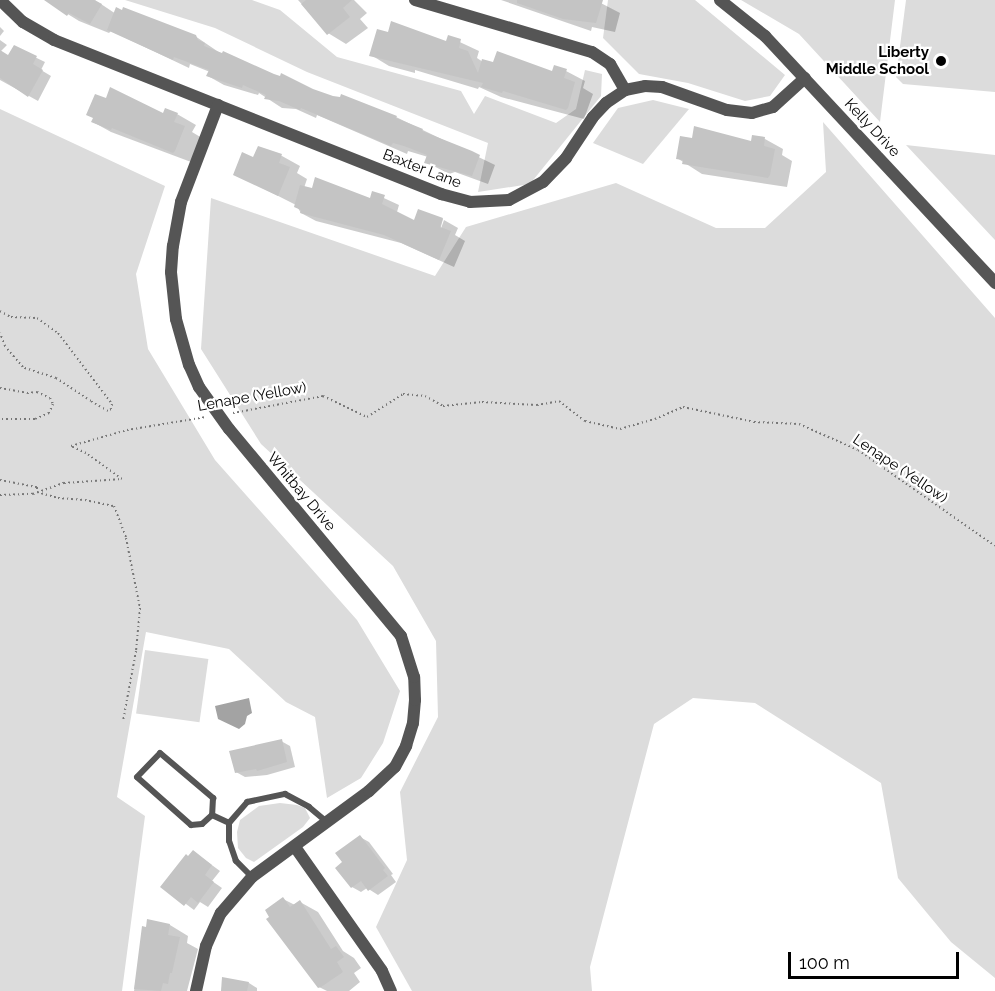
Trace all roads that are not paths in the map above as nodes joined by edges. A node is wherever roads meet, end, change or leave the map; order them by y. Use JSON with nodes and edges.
{"nodes":[{"id":1,"x":0,"y":0,"type":"edge"},
{"id":2,"x":415,"y":0,"type":"edge"},
{"id":3,"x":720,"y":0,"type":"edge"},
{"id":4,"x":806,"y":78,"type":"junction"},
{"id":5,"x":625,"y":90,"type":"junction"},
{"id":6,"x":218,"y":105,"type":"junction"},
{"id":7,"x":995,"y":283,"type":"edge"},
{"id":8,"x":212,"y":815,"type":"junction"},
{"id":9,"x":229,"y":823,"type":"junction"},
{"id":10,"x":327,"y":823,"type":"junction"},
{"id":11,"x":295,"y":847,"type":"junction"},
{"id":12,"x":252,"y":877,"type":"junction"},
{"id":13,"x":196,"y":991,"type":"edge"},
{"id":14,"x":391,"y":991,"type":"edge"}],
"edges":[{"from":1,"to":6,"type":"street","name":"Baxter Lane"},
{"from":2,"to":5,"type":"street"},
{"from":3,"to":4,"type":"street","name":"Kelly Drive"},
{"from":4,"to":5,"type":"street"},
{"from":4,"to":7,"type":"street","name":"Kelly Drive"},
{"from":5,"to":6,"type":"street","name":"Baxter Lane"},
{"from":6,"to":10,"type":"street","name":"Whitbay Drive"},
{"from":8,"to":8,"type":"lane"},
{"from":8,"to":9,"type":"lane"},
{"from":9,"to":10,"type":"lane"},
{"from":9,"to":12,"type":"lane"},
{"from":10,"to":11,"type":"street","name":"Whitbay Drive"},
{"from":11,"to":12,"type":"street","name":"Whitbay Drive"},
{"from":11,"to":14,"type":"street"},
{"from":12,"to":13,"type":"street","name":"Whitbay Drive"}]}
